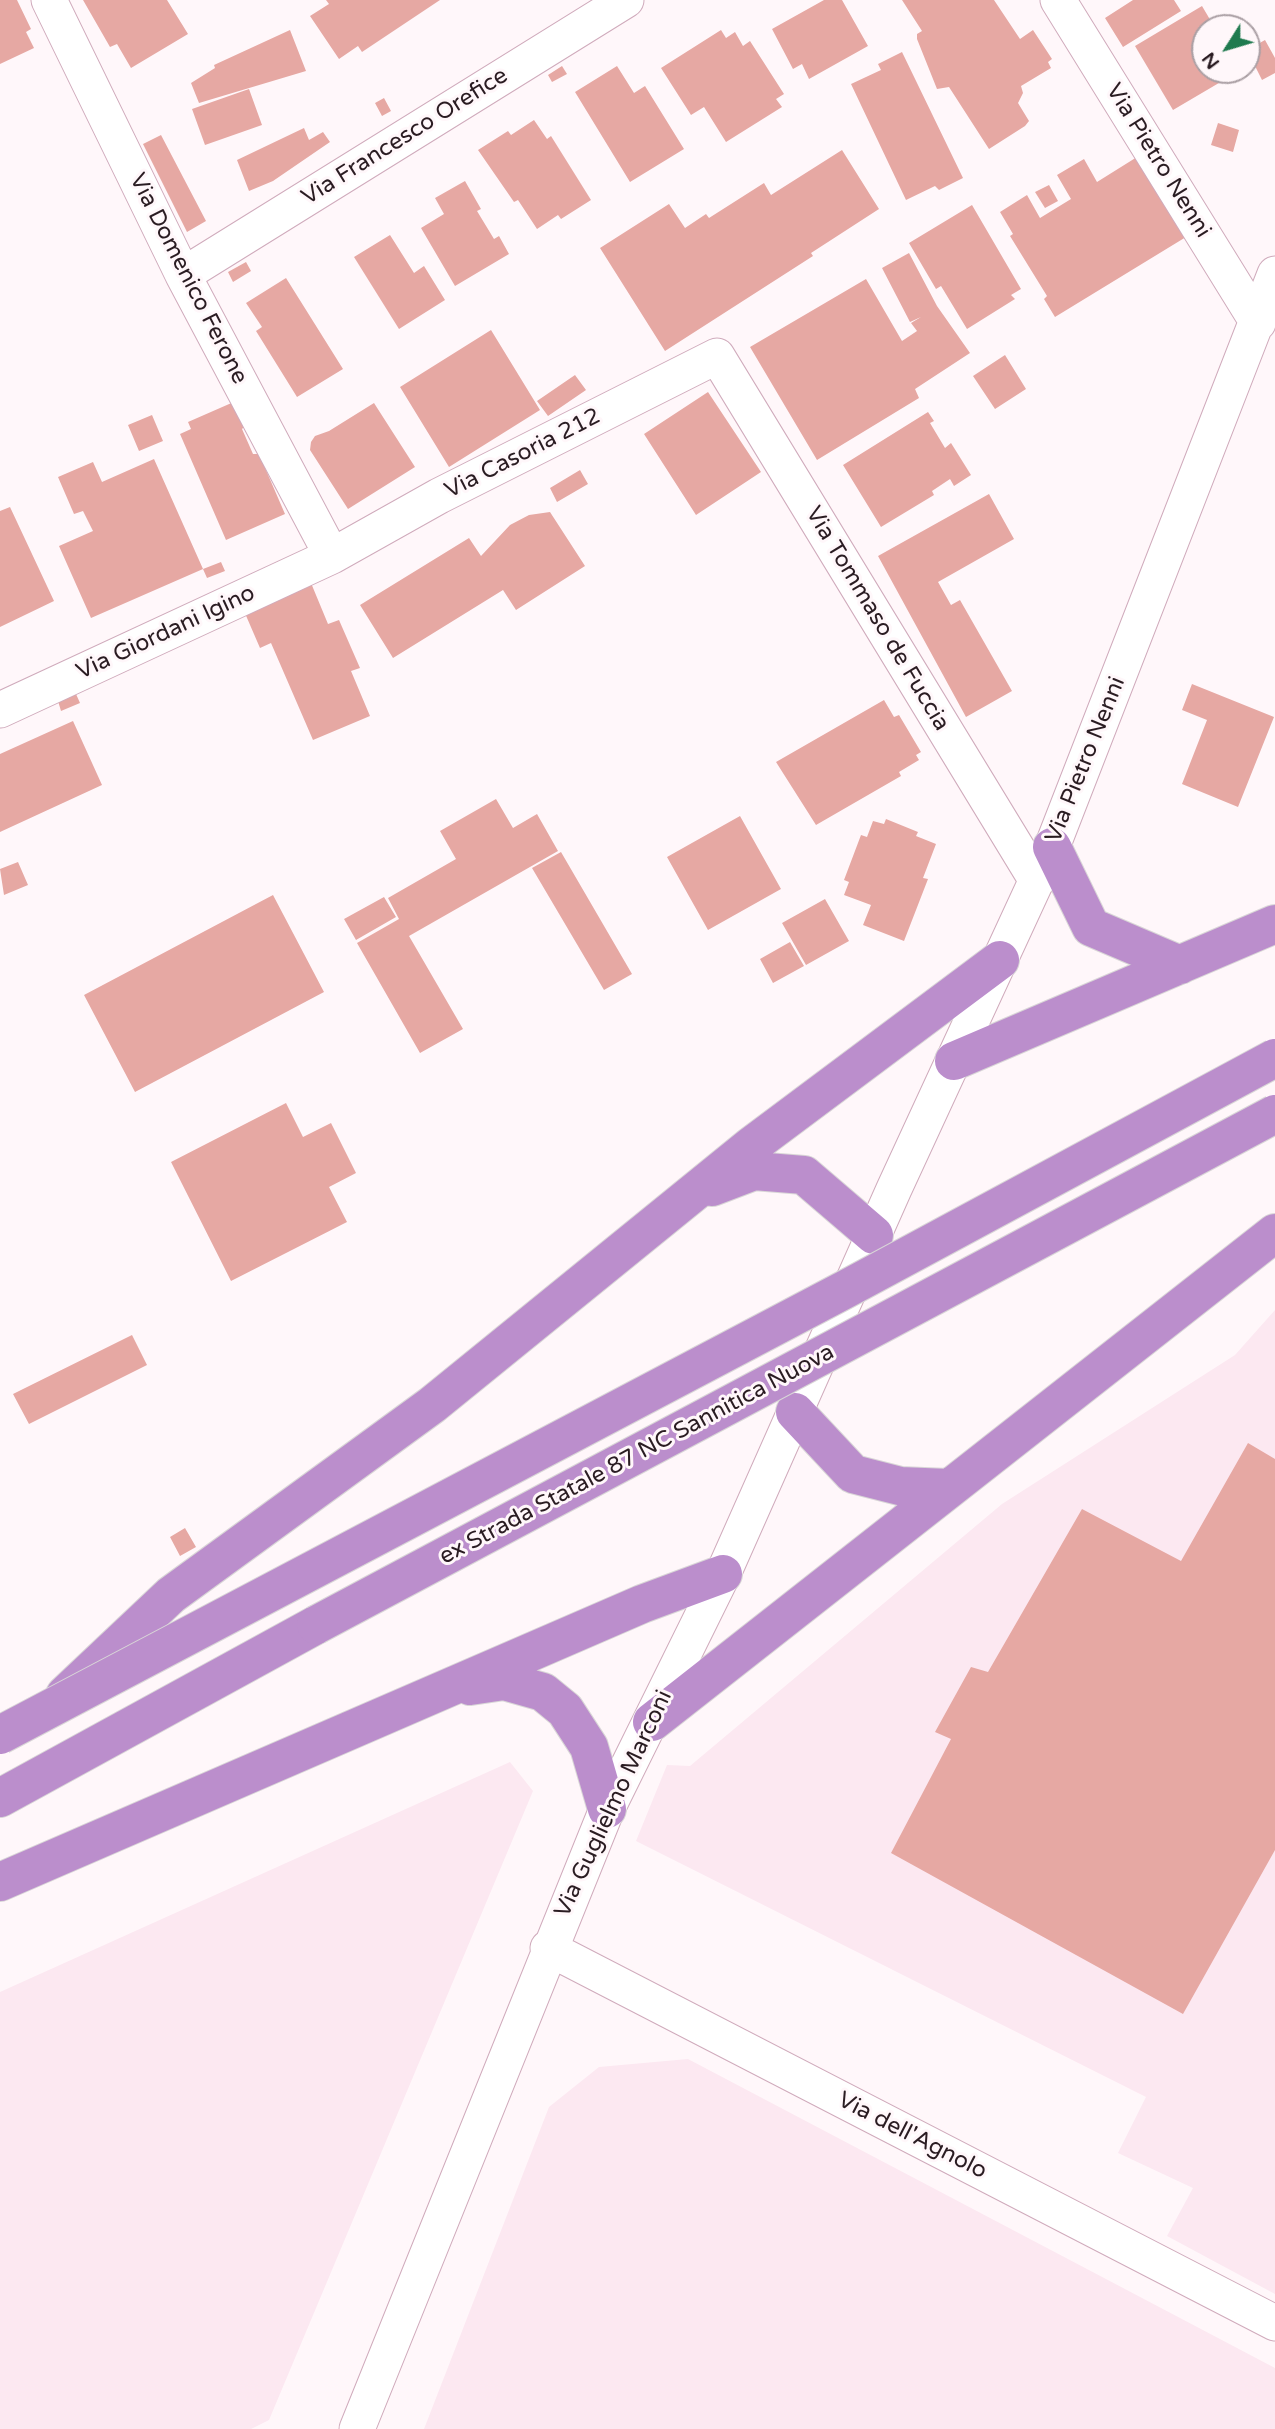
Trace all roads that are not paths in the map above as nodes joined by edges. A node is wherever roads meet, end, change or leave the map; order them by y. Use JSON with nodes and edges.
{"nodes":[{"id":1,"x":49,"y":0,"type":"edge"},
{"id":2,"x":626,"y":0,"type":"edge"},
{"id":3,"x":1058,"y":0,"type":"edge"},
{"id":4,"x":1275,"y":274,"type":"edge"},
{"id":5,"x":183,"y":275,"type":"junction"},
{"id":6,"x":1258,"y":323,"type":"junction"},
{"id":7,"x":717,"y":356,"type":"joint"},
{"id":8,"x":331,"y":556,"type":"junction"},
{"id":9,"x":0,"y":710,"type":"edge"},
{"id":10,"x":1052,"y":847,"type":"junction"},
{"id":11,"x":1037,"y":881,"type":"junction"},
{"id":12,"x":1275,"y":924,"type":"edge"},
{"id":13,"x":1000,"y":960,"type":"junction"},
{"id":14,"x":1180,"y":965,"type":"junction"},
{"id":15,"x":1275,"y":1058,"type":"edge"},
{"id":16,"x":954,"y":1061,"type":"junction"},
{"id":17,"x":1275,"y":1114,"type":"edge"},
{"id":18,"x":894,"y":1189,"type":"joint"},
{"id":19,"x":687,"y":1197,"type":"junction"},
{"id":20,"x":1275,"y":1233,"type":"edge"},
{"id":21,"x":874,"y":1235,"type":"junction"},
{"id":22,"x":795,"y":1412,"type":"junction"},
{"id":23,"x":948,"y":1488,"type":"junction"},
{"id":24,"x":723,"y":1574,"type":"junction"},
{"id":25,"x":444,"y":1690,"type":"junction"},
{"id":26,"x":50,"y":1709,"type":"junction"},
{"id":27,"x":652,"y":1722,"type":"junction"},
{"id":28,"x":0,"y":1735,"type":"edge"},
{"id":29,"x":0,"y":1798,"type":"edge"},
{"id":30,"x":607,"y":1809,"type":"junction"},
{"id":31,"x":0,"y":1882,"type":"edge"},
{"id":32,"x":548,"y":1948,"type":"junction"},
{"id":33,"x":1275,"y":2323,"type":"edge"},
{"id":34,"x":357,"y":2429,"type":"edge"}],
"edges":[{"from":1,"to":5,"type":"street","name":"Via Domenico Ferone"},
{"from":2,"to":5,"type":"street","name":"Via Francesco Orefice"},
{"from":3,"to":6,"type":"street","name":"Via Pietro Nenni"},
{"from":4,"to":6,"type":"street","name":"Via Pietro Nenni"},
{"from":5,"to":8,"type":"street","name":"Via Domenico Ferone"},
{"from":6,"to":10,"type":"street","name":"Via Pietro Nenni"},
{"from":7,"to":8,"type":"street","name":"Via Casoria 212"},
{"from":7,"to":11,"type":"street","name":"Via Tommaso de Fuccia"},
{"from":8,"to":9,"type":"street","name":"Via Giordani Igino"},
{"from":10,"to":11,"type":"street","name":"Via Pietro Nenni"},
{"from":10,"to":14,"type":"highway"},
{"from":11,"to":13,"type":"street","name":"Via Pietro Nenni"},
{"from":12,"to":14,"type":"highway"},
{"from":13,"to":16,"type":"street","name":"Via Pietro Nenni"},
{"from":13,"to":19,"type":"highway"},
{"from":14,"to":16,"type":"highway"},
{"from":15,"to":26,"type":"highway","bridge":true},
{"from":16,"to":18,"type":"street","name":"Via Pietro Nenni"},
{"from":17,"to":29,"type":"highway","name":"ex Strada Statale 87 NC Sannitica Nuova","bridge":true},
{"from":18,"to":21,"type":"street","name":"Via Guglielmo Marconi"},
{"from":19,"to":21,"type":"highway"},
{"from":19,"to":26,"type":"highway","bridge":true},
{"from":20,"to":23,"type":"highway"},
{"from":21,"to":22,"type":"street","name":"Via Guglielmo Marconi"},
{"from":22,"to":23,"type":"highway"},
{"from":22,"to":24,"type":"street","name":"Via Guglielmo Marconi"},
{"from":23,"to":27,"type":"highway"},
{"from":24,"to":25,"type":"highway"},
{"from":24,"to":27,"type":"street","name":"Via Guglielmo Marconi"},
{"from":25,"to":30,"type":"highway"},
{"from":25,"to":31,"type":"highway"},
{"from":26,"to":28,"type":"highway","bridge":true},
{"from":27,"to":30,"type":"street","name":"Via Guglielmo Marconi"},
{"from":30,"to":32,"type":"street","name":"Via Guglielmo Marconi"},
{"from":32,"to":33,"type":"street","name":"Via dell'Agnolo"},
{"from":32,"to":34,"type":"street","name":"Via Guglielmo Marconi"}]}
